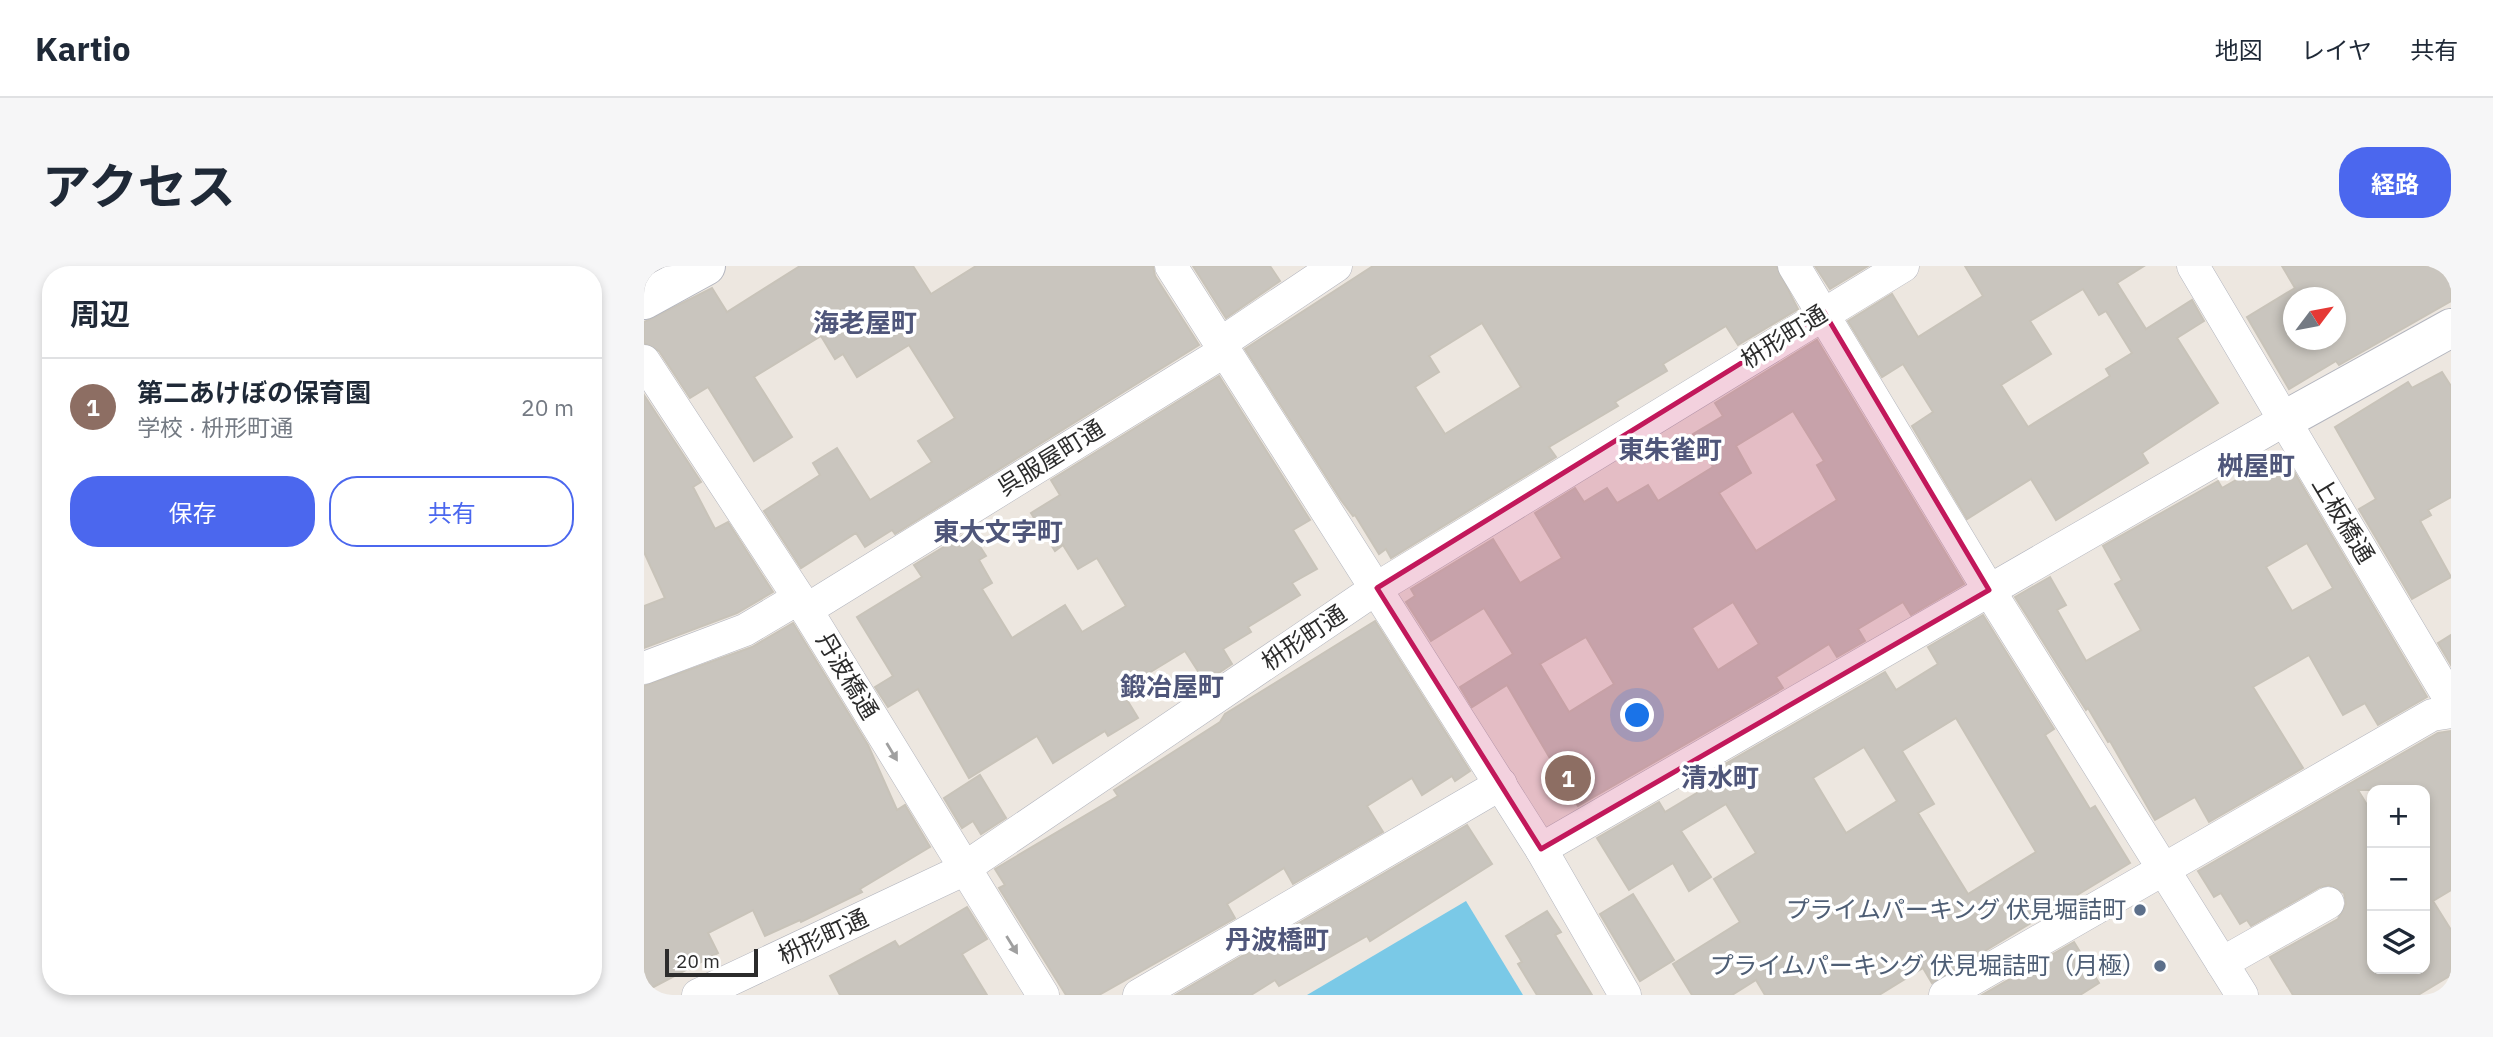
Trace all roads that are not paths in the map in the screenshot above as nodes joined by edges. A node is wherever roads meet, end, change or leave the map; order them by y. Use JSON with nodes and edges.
{"nodes":[{"id":1,"x":706,"y":266,"type":"edge"},
{"id":2,"x":1171,"y":266,"type":"edge"},
{"id":3,"x":1336,"y":266,"type":"edge"},
{"id":4,"x":1794,"y":266,"type":"edge"},
{"id":5,"x":1903,"y":266,"type":"edge"},
{"id":6,"x":2193,"y":266,"type":"edge"},
{"id":7,"x":644,"y":300,"type":"edge"},
{"id":8,"x":1825,"y":312,"type":"junction"},
{"id":9,"x":2451,"y":328,"type":"edge"},
{"id":10,"x":1223,"y":347,"type":"junction"},
{"id":11,"x":644,"y":362,"type":"edge"},
{"id":12,"x":2283,"y":421,"type":"junction"},
{"id":13,"x":1377,"y":588,"type":"junction"},
{"id":14,"x":1989,"y":590,"type":"junction"},
{"id":15,"x":802,"y":604,"type":"junction"},
{"id":16,"x":644,"y":668,"type":"edge"},
{"id":17,"x":2451,"y":701,"type":"edge"},
{"id":18,"x":2451,"y":712,"type":"edge"},
{"id":19,"x":1501,"y":784,"type":"junction"},
{"id":20,"x":1541,"y":849,"type":"junction"},
{"id":21,"x":2164,"y":867,"type":"junction"},
{"id":22,"x":964,"y":868,"type":"junction"},
{"id":23,"x":2328,"y":903,"type":"dead end"},
{"id":24,"x":2222,"y":963,"type":"junction"},
{"id":25,"x":698,"y":995,"type":"edge"},
{"id":26,"x":1043,"y":995,"type":"edge"},
{"id":27,"x":1139,"y":995,"type":"edge"},
{"id":28,"x":1625,"y":995,"type":"edge"},
{"id":29,"x":1945,"y":995,"type":"edge"},
{"id":30,"x":2242,"y":995,"type":"edge"}],
"edges":[{"from":1,"to":7,"type":"street"},
{"from":2,"to":10,"type":"street"},
{"from":3,"to":10,"type":"street","name":"呉服屋町通"},
{"from":4,"to":8,"type":"street"},
{"from":5,"to":8,"type":"street","name":"枡形町通"},
{"from":6,"to":12,"type":"street","name":"上板橋通"},
{"from":8,"to":13,"type":"street","name":"枡形町通"},
{"from":8,"to":14,"type":"street"},
{"from":9,"to":12,"type":"street"},
{"from":10,"to":13,"type":"street"},
{"from":10,"to":15,"type":"street","name":"呉服屋町通"},
{"from":11,"to":15,"type":"street","name":"丹波橋通"},
{"from":12,"to":14,"type":"street"},
{"from":12,"to":17,"type":"street","name":"上板橋通"},
{"from":13,"to":19,"type":"street"},
{"from":13,"to":22,"type":"street","name":"枡形町通"},
{"from":14,"to":20,"type":"street"},
{"from":14,"to":21,"type":"street"},
{"from":15,"to":16,"type":"street","name":"呉服屋町通"},
{"from":15,"to":22,"type":"street","name":"丹波橋通","one_way":true},
{"from":18,"to":21,"type":"street"},
{"from":19,"to":20,"type":"street"},
{"from":19,"to":27,"type":"street"},
{"from":20,"to":28,"type":"street"},
{"from":21,"to":24,"type":"street"},
{"from":21,"to":29,"type":"street"},
{"from":22,"to":25,"type":"street","name":"枡形町通"},
{"from":22,"to":26,"type":"street","name":"丹波橋通","one_way":true},
{"from":23,"to":24,"type":"street"},
{"from":24,"to":30,"type":"street"}]}
